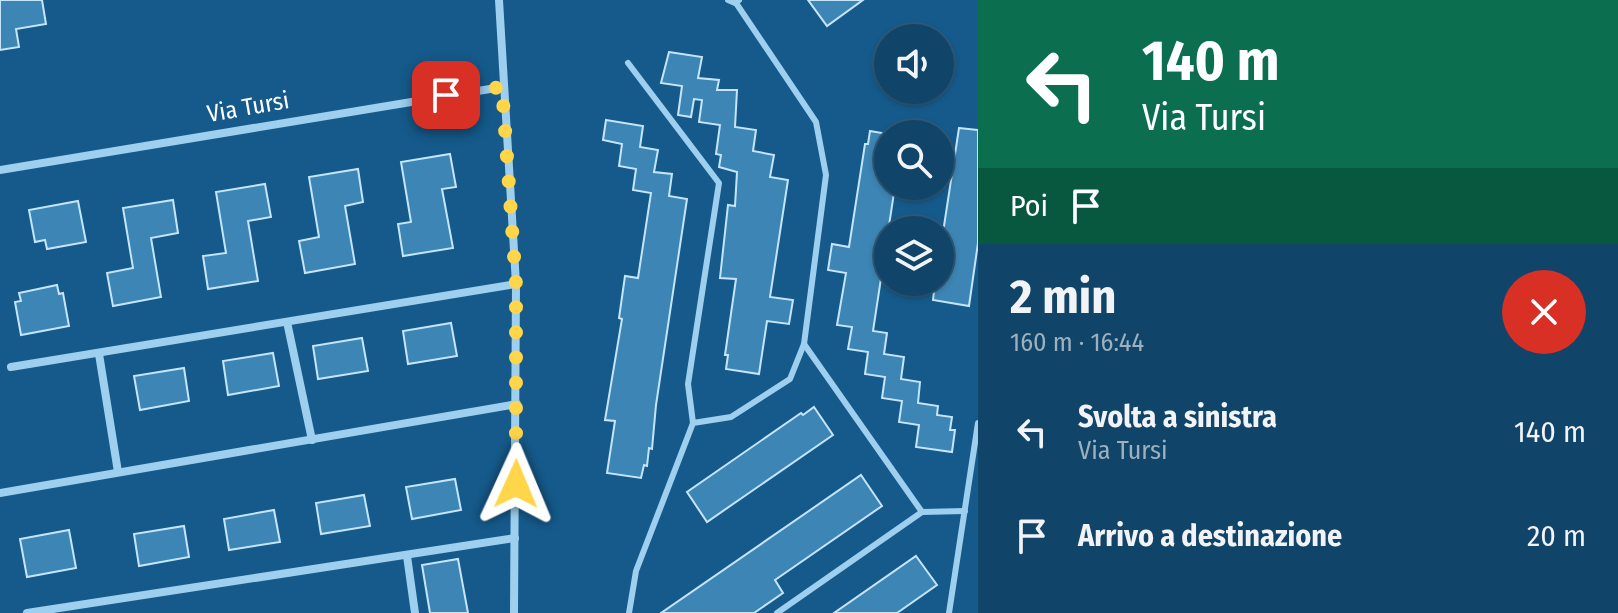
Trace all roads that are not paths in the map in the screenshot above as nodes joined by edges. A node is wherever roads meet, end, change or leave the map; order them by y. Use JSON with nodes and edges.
{"nodes":[{"id":1,"x":499,"y":0,"type":"edge"},
{"id":2,"x":734,"y":1,"type":"edge"},
{"id":3,"x":628,"y":63,"type":"dead end"},
{"id":4,"x":502,"y":87,"type":"junction"},
{"id":5,"x":0,"y":170,"type":"edge"},
{"id":6,"x":516,"y":284,"type":"junction"},
{"id":7,"x":287,"y":322,"type":"junction"},
{"id":8,"x":804,"y":344,"type":"junction"},
{"id":9,"x":99,"y":354,"type":"junction"},
{"id":10,"x":11,"y":367,"type":"dead end"},
{"id":11,"x":517,"y":404,"type":"junction"},
{"id":12,"x":693,"y":423,"type":"junction"},
{"id":13,"x":978,"y":423,"type":"edge"},
{"id":14,"x":312,"y":440,"type":"junction"},
{"id":15,"x":118,"y":472,"type":"junction"},
{"id":16,"x":0,"y":493,"type":"edge"},
{"id":17,"x":965,"y":511,"type":"junction"},
{"id":18,"x":922,"y":512,"type":"junction"},
{"id":19,"x":515,"y":538,"type":"junction"},
{"id":20,"x":407,"y":556,"type":"junction"},
{"id":21,"x":27,"y":613,"type":"edge"},
{"id":22,"x":415,"y":613,"type":"edge"},
{"id":23,"x":514,"y":613,"type":"edge"},
{"id":24,"x":629,"y":613,"type":"edge"},
{"id":25,"x":777,"y":613,"type":"edge"},
{"id":26,"x":949,"y":613,"type":"edge"}],
"edges":[{"from":1,"to":4,"type":"street"},
{"from":2,"to":8,"type":"lane"},
{"from":3,"to":12,"type":"lane"},
{"from":4,"to":5,"type":"street","name":"Via Tursi"},
{"from":4,"to":6,"type":"street"},
{"from":6,"to":7,"type":"street"},
{"from":6,"to":11,"type":"street"},
{"from":7,"to":9,"type":"street"},
{"from":7,"to":14,"type":"street"},
{"from":8,"to":12,"type":"lane"},
{"from":8,"to":18,"type":"lane"},
{"from":9,"to":10,"type":"street"},
{"from":9,"to":15,"type":"street"},
{"from":11,"to":14,"type":"street"},
{"from":11,"to":19,"type":"street"},
{"from":12,"to":24,"type":"lane"},
{"from":13,"to":17,"type":"lane"},
{"from":14,"to":15,"type":"street"},
{"from":15,"to":16,"type":"street"},
{"from":17,"to":18,"type":"lane"},
{"from":17,"to":26,"type":"lane"},
{"from":18,"to":25,"type":"lane"},
{"from":19,"to":20,"type":"street"},
{"from":19,"to":23,"type":"street"},
{"from":20,"to":21,"type":"street"},
{"from":20,"to":22,"type":"street"}]}
